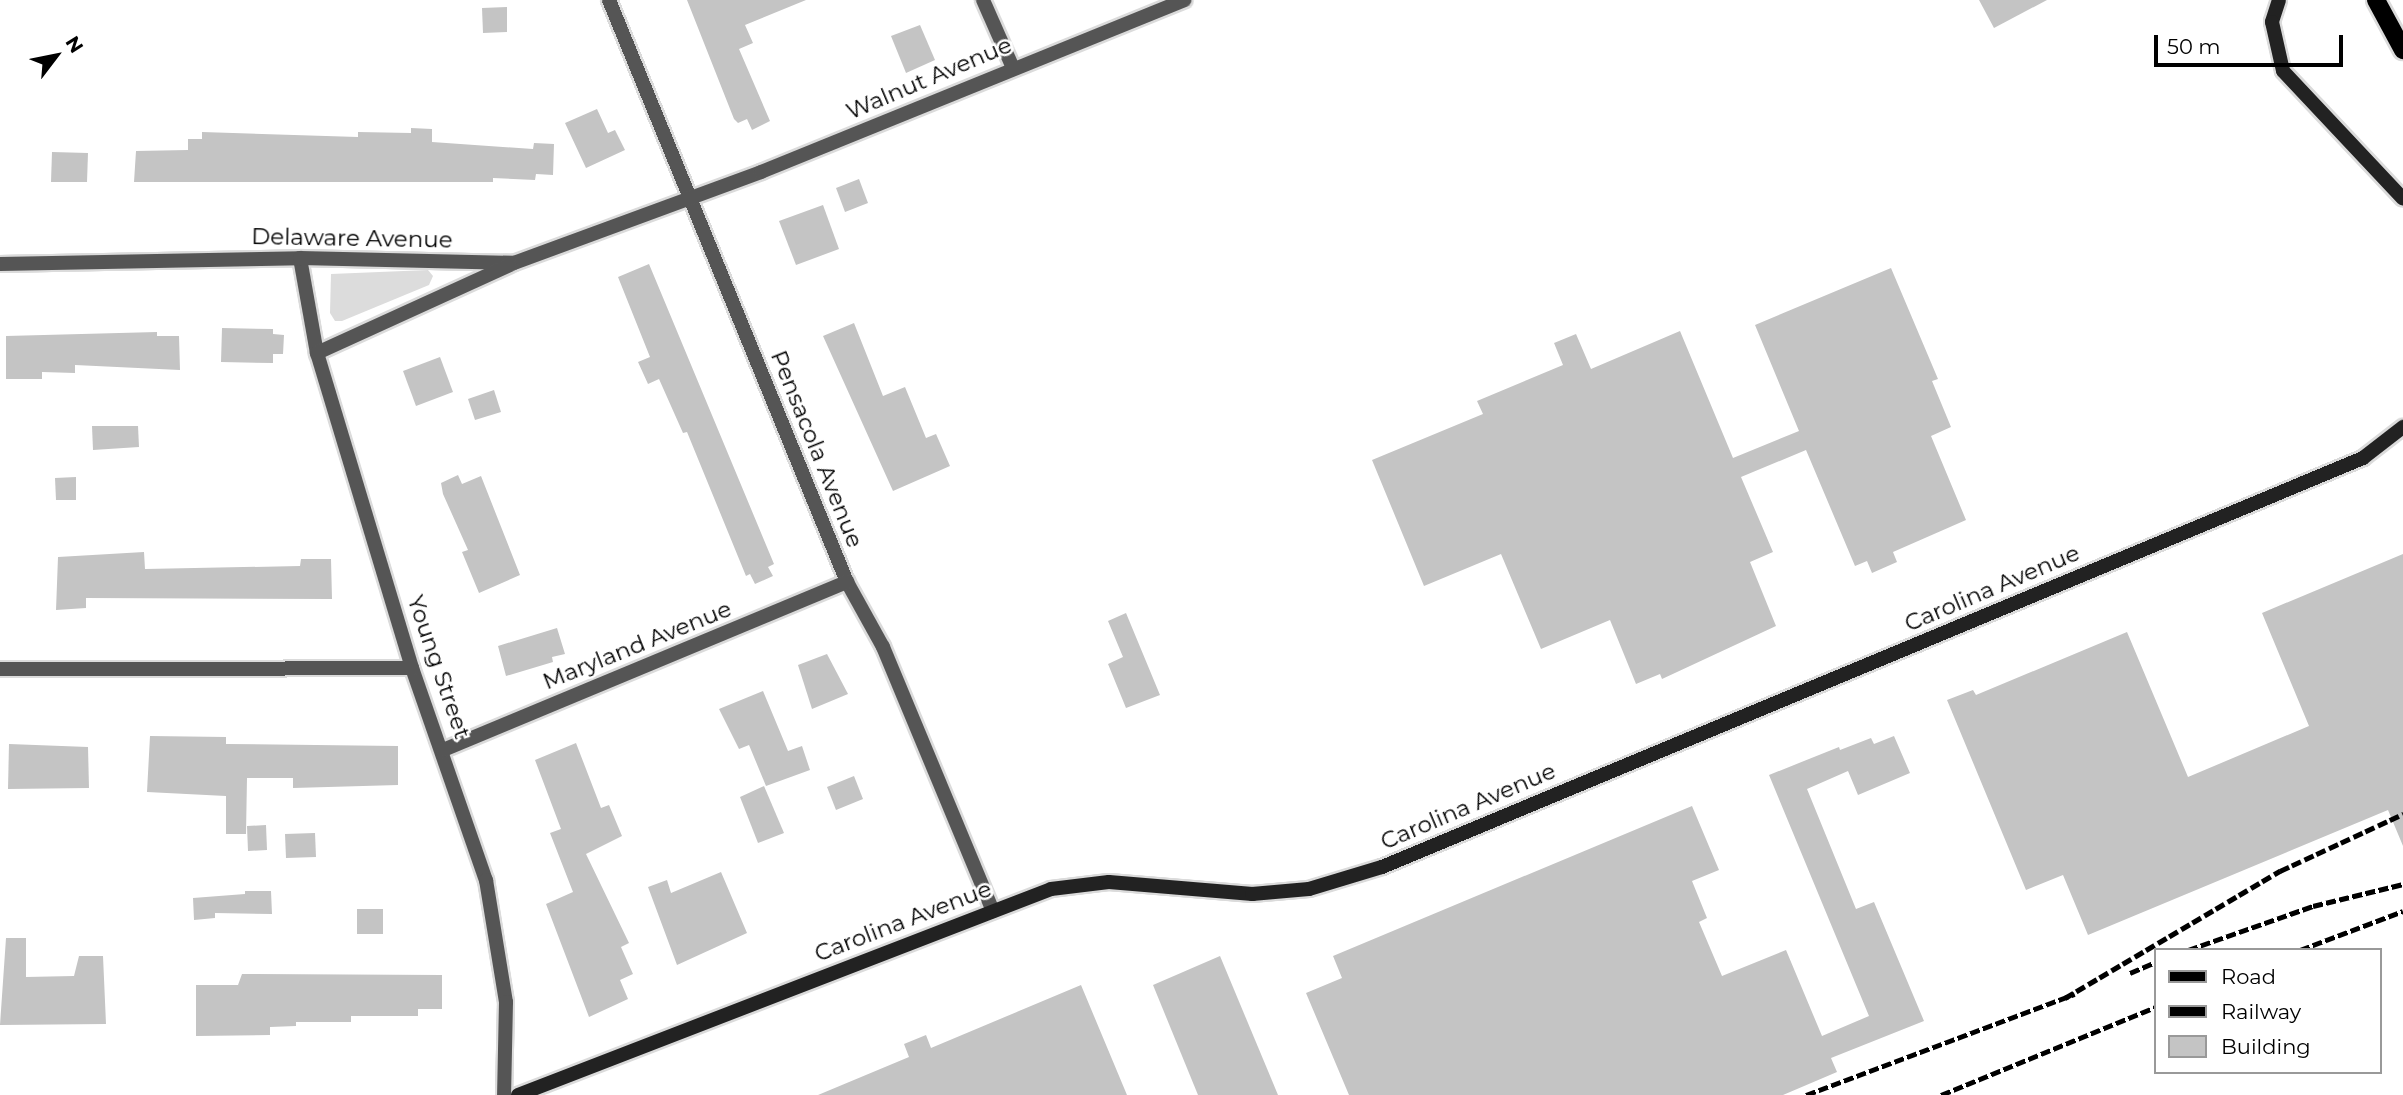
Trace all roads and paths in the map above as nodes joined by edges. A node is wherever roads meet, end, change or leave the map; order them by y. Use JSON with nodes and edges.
{"nodes":[{"id":1,"x":609,"y":0,"type":"edge"},
{"id":2,"x":983,"y":0,"type":"edge"},
{"id":3,"x":1184,"y":0,"type":"edge"},
{"id":4,"x":2279,"y":0,"type":"edge"},
{"id":5,"x":2376,"y":0,"type":"edge"},
{"id":6,"x":2403,"y":50,"type":"edge"},
{"id":7,"x":1013,"y":68,"type":"junction"},
{"id":8,"x":692,"y":198,"type":"junction"},
{"id":9,"x":2403,"y":199,"type":"edge"},
{"id":10,"x":300,"y":258,"type":"junction"},
{"id":11,"x":514,"y":263,"type":"junction"},
{"id":12,"x":0,"y":264,"type":"edge"},
{"id":13,"x":317,"y":353,"type":"junction"},
{"id":14,"x":2403,"y":427,"type":"edge"},
{"id":15,"x":847,"y":582,"type":"junction"},
{"id":16,"x":412,"y":668,"type":"junction"},
{"id":17,"x":0,"y":669,"type":"edge"},
{"id":18,"x":443,"y":750,"type":"junction"},
{"id":19,"x":993,"y":911,"type":"junction"},
{"id":20,"x":504,"y":1095,"type":"edge"},
{"id":21,"x":518,"y":1095,"type":"edge"}],
"edges":[{"from":1,"to":8,"type":"street","name":"Pensacola Avenue"},
{"from":2,"to":7,"type":"street"},
{"from":3,"to":7,"type":"street","name":"Walnut Avenue"},
{"from":4,"to":9,"type":"street"},
{"from":5,"to":6,"type":"main road"},
{"from":7,"to":8,"type":"street","name":"Walnut Avenue"},
{"from":8,"to":11,"type":"street","name":"Delaware Avenue"},
{"from":8,"to":15,"type":"street","name":"Pensacola Avenue"},
{"from":10,"to":11,"type":"street","name":"Delaware Avenue"},
{"from":10,"to":12,"type":"street","name":"Delaware Avenue"},
{"from":10,"to":13,"type":"street","name":"Young Street"},
{"from":11,"to":13,"type":"street"},
{"from":13,"to":16,"type":"street","name":"Young Street"},
{"from":14,"to":19,"type":"street","name":"Carolina Avenue"},
{"from":15,"to":18,"type":"street","name":"Maryland Avenue"},
{"from":15,"to":19,"type":"street","name":"Pensacola Avenue"},
{"from":16,"to":17,"type":"street"},
{"from":16,"to":18,"type":"street","name":"Young Street"},
{"from":18,"to":20,"type":"street","name":"Young Street"},
{"from":19,"to":21,"type":"street","name":"Carolina Avenue"}]}
